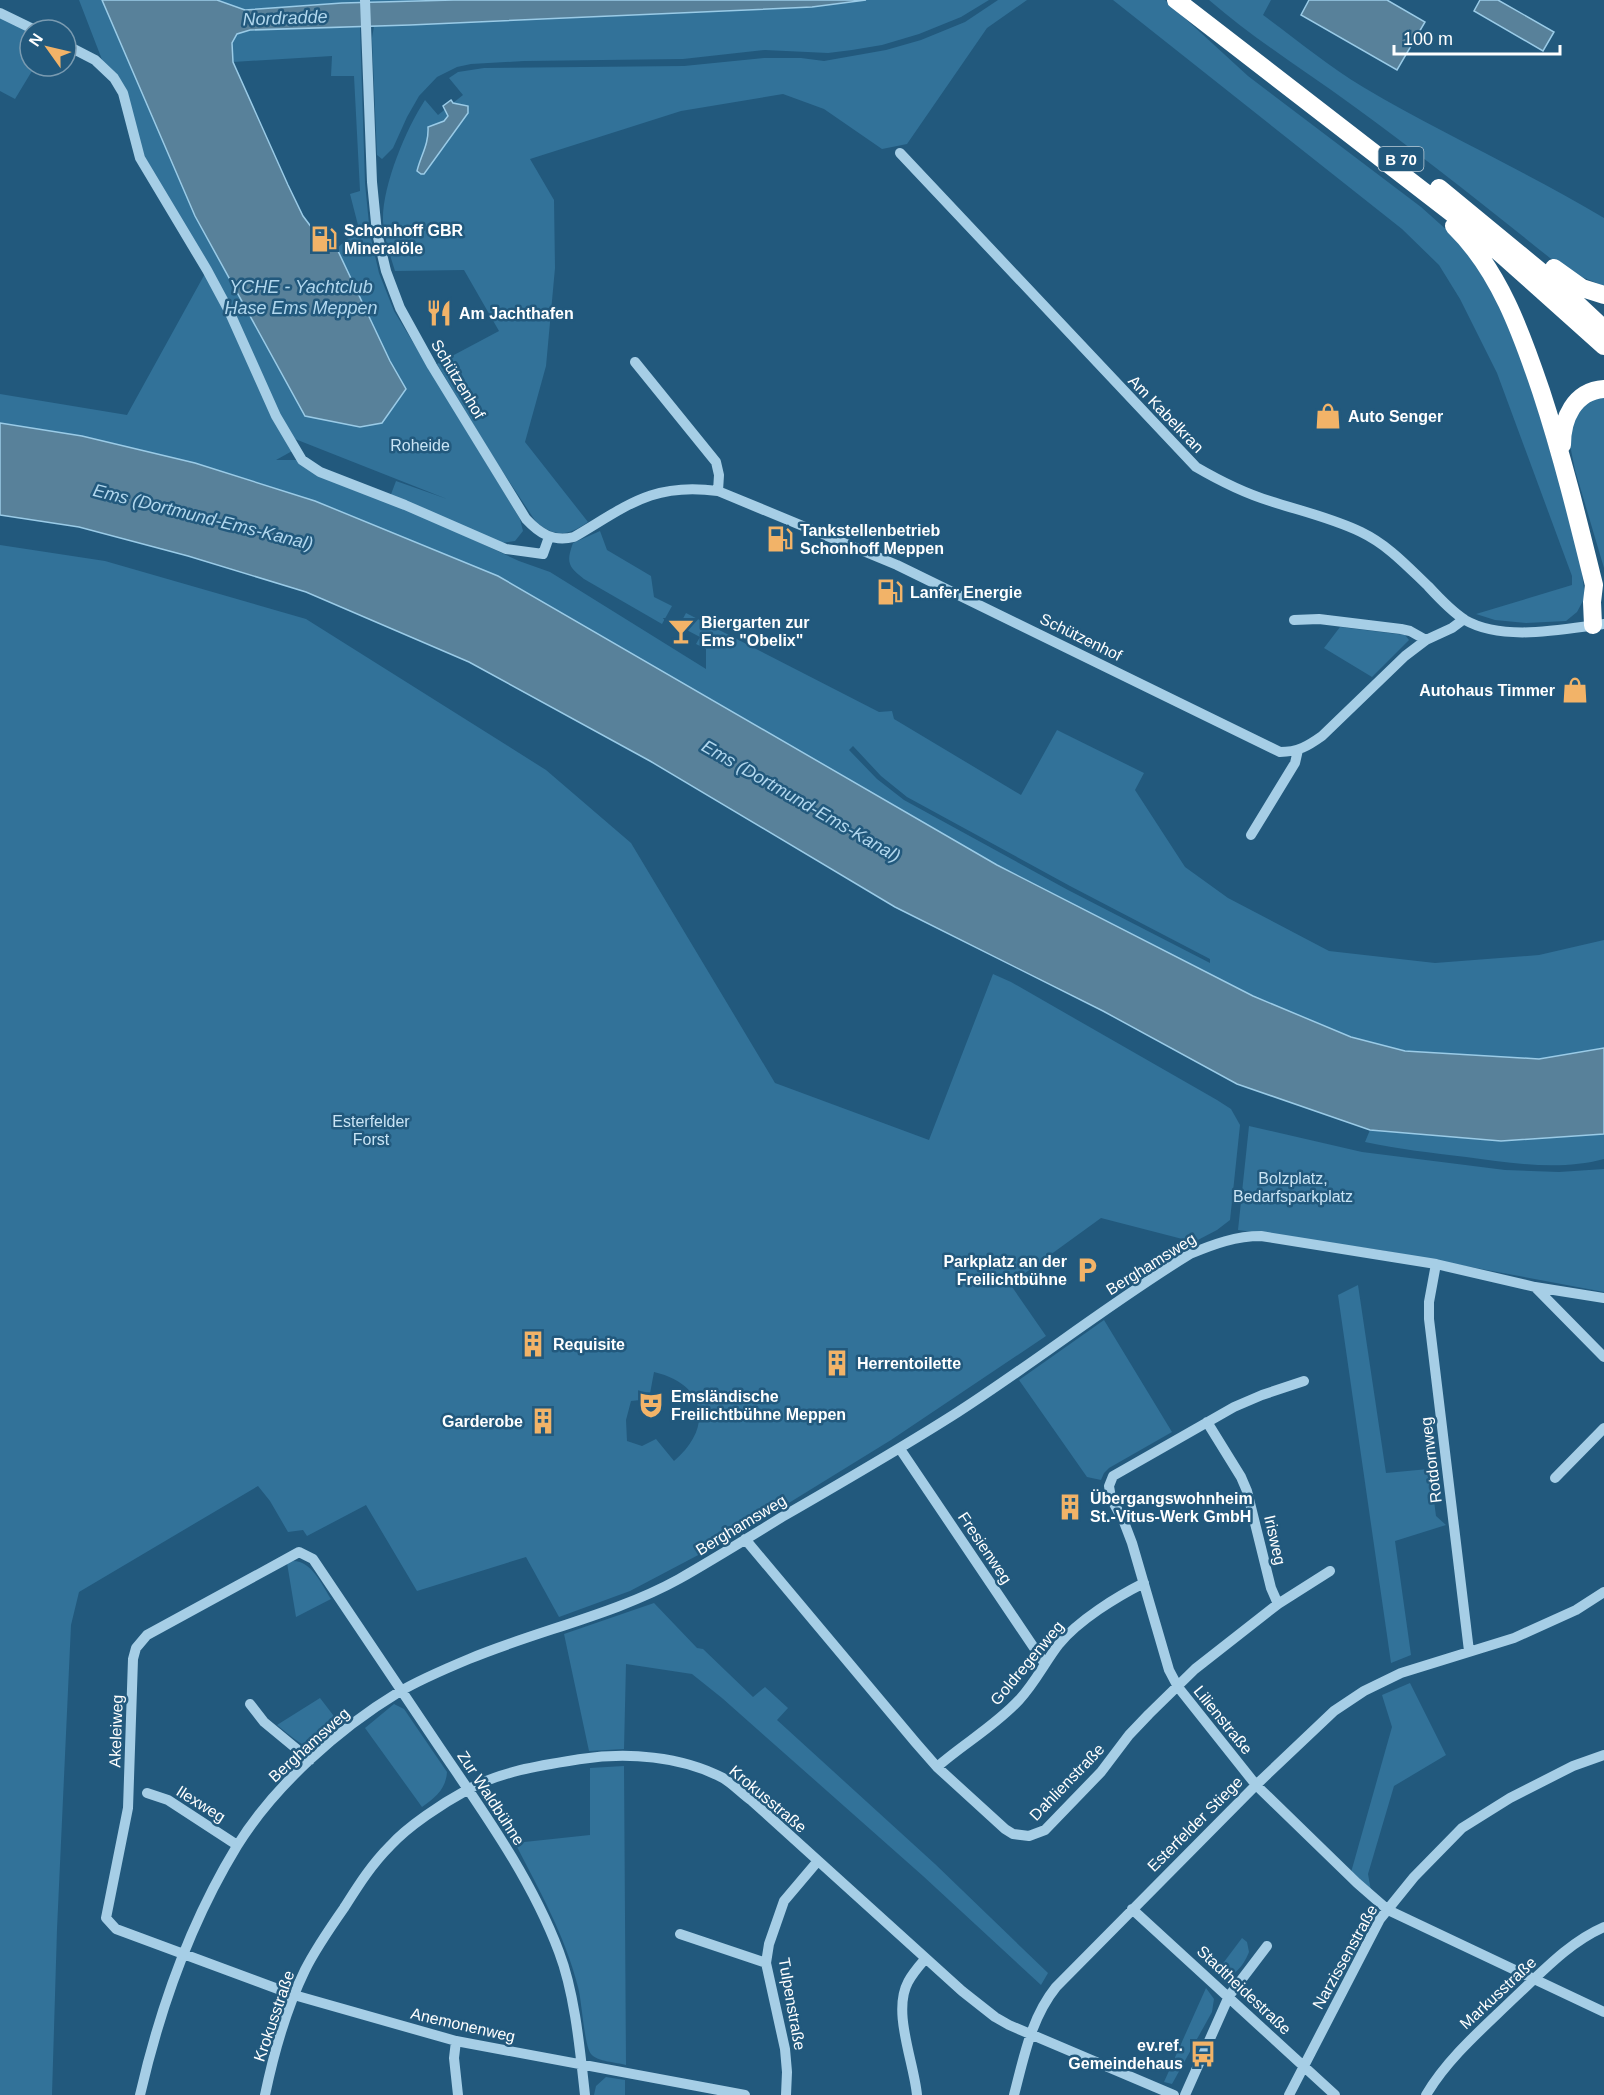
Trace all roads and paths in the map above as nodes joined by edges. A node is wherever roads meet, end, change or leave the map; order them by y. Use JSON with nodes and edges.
{"nodes":[{"id":1,"x":365,"y":0,"type":"edge"},
{"id":2,"x":1176,"y":0,"type":"edge"},
{"id":3,"x":1195,"y":0,"type":"edge"},
{"id":4,"x":0,"y":14,"type":"edge"},
{"id":5,"x":18,"y":22,"type":"edge"},
{"id":6,"x":78,"y":51,"type":"edge"},
{"id":7,"x":900,"y":153,"type":"dead end"},
{"id":8,"x":1435,"y":200,"type":"junction"},
{"id":9,"x":1513,"y":247,"type":"junction"},
{"id":10,"x":1604,"y":295,"type":"edge"},
{"id":11,"x":1604,"y":329,"type":"edge"},
{"id":12,"x":1604,"y":346,"type":"edge"},
{"id":13,"x":634,"y":362,"type":"dead end"},
{"id":14,"x":1604,"y":389,"type":"edge"},
{"id":15,"x":1563,"y":462,"type":"junction"},
{"id":16,"x":718,"y":491,"type":"junction"},
{"id":17,"x":549,"y":537,"type":"junction"},
{"id":18,"x":1599,"y":593,"type":"edge"},
{"id":19,"x":1464,"y":619,"type":"junction"},
{"id":20,"x":1294,"y":620,"type":"dead end"},
{"id":21,"x":1599,"y":624,"type":"edge"},
{"id":22,"x":1425,"y":640,"type":"junction"},
{"id":23,"x":1298,"y":750,"type":"junction"},
{"id":24,"x":1251,"y":836,"type":"dead end"},
{"id":25,"x":1436,"y":1264,"type":"junction"},
{"id":26,"x":1535,"y":1287,"type":"junction"},
{"id":27,"x":1604,"y":1298,"type":"edge"},
{"id":28,"x":1604,"y":1357,"type":"edge"},
{"id":29,"x":1304,"y":1381,"type":"dead end"},
{"id":30,"x":1207,"y":1422,"type":"junction"},
{"id":31,"x":1604,"y":1428,"type":"edge"},
{"id":32,"x":900,"y":1449,"type":"junction"},
{"id":33,"x":1555,"y":1478,"type":"dead end"},
{"id":34,"x":745,"y":1539,"type":"junction"},
{"id":35,"x":299,"y":1552,"type":"joint"},
{"id":36,"x":1330,"y":1571,"type":"dead end"},
{"id":37,"x":1144,"y":1583,"type":"junction"},
{"id":38,"x":1604,"y":1592,"type":"edge"},
{"id":39,"x":1278,"y":1604,"type":"junction"},
{"id":40,"x":1468,"y":1652,"type":"junction"},
{"id":41,"x":1045,"y":1664,"type":"junction"},
{"id":42,"x":1178,"y":1687,"type":"junction"},
{"id":43,"x":401,"y":1691,"type":"junction"},
{"id":44,"x":250,"y":1704,"type":"dead end"},
{"id":45,"x":1604,"y":1755,"type":"edge"},
{"id":46,"x":310,"y":1760,"type":"junction"},
{"id":47,"x":938,"y":1767,"type":"junction"},
{"id":48,"x":1256,"y":1785,"type":"junction"},
{"id":49,"x":468,"y":1790,"type":"junction"},
{"id":50,"x":147,"y":1794,"type":"dead end"},
{"id":51,"x":237,"y":1845,"type":"junction"},
{"id":52,"x":817,"y":1862,"type":"junction"},
{"id":53,"x":1132,"y":1909,"type":"junction"},
{"id":54,"x":1388,"y":1910,"type":"junction"},
{"id":55,"x":1604,"y":1927,"type":"edge"},
{"id":56,"x":680,"y":1934,"type":"dead end"},
{"id":57,"x":1267,"y":1946,"type":"dead end"},
{"id":58,"x":183,"y":1954,"type":"junction"},
{"id":59,"x":925,"y":1959,"type":"junction"},
{"id":60,"x":766,"y":1963,"type":"junction"},
{"id":61,"x":1533,"y":1980,"type":"junction"},
{"id":62,"x":294,"y":1995,"type":"junction"},
{"id":63,"x":1229,"y":1996,"type":"junction"},
{"id":64,"x":1604,"y":2012,"type":"edge"},
{"id":65,"x":1030,"y":2034,"type":"junction"},
{"id":66,"x":456,"y":2041,"type":"junction"},
{"id":67,"x":582,"y":2065,"type":"junction"},
{"id":68,"x":1303,"y":2066,"type":"junction"},
{"id":69,"x":140,"y":2095,"type":"edge"},
{"id":70,"x":265,"y":2095,"type":"edge"},
{"id":71,"x":458,"y":2095,"type":"edge"},
{"id":72,"x":585,"y":2095,"type":"edge"},
{"id":73,"x":745,"y":2095,"type":"edge"},
{"id":74,"x":786,"y":2095,"type":"edge"},
{"id":75,"x":917,"y":2095,"type":"edge"},
{"id":76,"x":1014,"y":2095,"type":"edge"},
{"id":77,"x":1174,"y":2095,"type":"edge"},
{"id":78,"x":1185,"y":2095,"type":"edge"},
{"id":79,"x":1289,"y":2095,"type":"edge"},
{"id":80,"x":1335,"y":2095,"type":"edge"},
{"id":81,"x":1426,"y":2095,"type":"edge"}],
"edges":[{"from":1,"to":17,"type":"street","name":"Schützenhof"},
{"from":2,"to":8,"type":"highway","number":"B 70"},
{"from":3,"to":9,"type":"highway","number":"B 70"},
{"from":4,"to":5,"type":"street"},
{"from":6,"to":17,"type":"street"},
{"from":7,"to":19,"type":"street","name":"Am Kabelkran"},
{"from":8,"to":12,"type":"highway","number":"B 70"},
{"from":8,"to":15,"type":"highway"},
{"from":9,"to":10,"type":"highway"},
{"from":9,"to":11,"type":"highway","number":"B 70"},
{"from":13,"to":16,"type":"street"},
{"from":14,"to":15,"type":"highway"},
{"from":15,"to":18,"type":"highway"},
{"from":16,"to":17,"type":"street","name":"Schützenhof"},
{"from":16,"to":23,"type":"street","name":"Schützenhof"},
{"from":18,"to":21,"type":"highway"},
{"from":19,"to":21,"type":"street"},
{"from":19,"to":22,"type":"street"},
{"from":20,"to":22,"type":"street"},
{"from":22,"to":23,"type":"street"},
{"from":23,"to":24,"type":"street"},
{"from":25,"to":26,"type":"street","name":"Berghamsweg"},
{"from":25,"to":32,"type":"street","name":"Berghamsweg"},
{"from":25,"to":40,"type":"street","name":"Rotdornweg"},
{"from":26,"to":27,"type":"street","name":"Berghamsweg"},
{"from":26,"to":28,"type":"street"},
{"from":29,"to":30,"type":"street","name":"Lilienstraße"},
{"from":30,"to":37,"type":"street","name":"Lilienstraße"},
{"from":30,"to":39,"type":"street","name":"Irisweg"},
{"from":31,"to":33,"type":"street"},
{"from":32,"to":34,"type":"street","name":"Berghamsweg"},
{"from":32,"to":41,"type":"street","name":"Fresienweg"},
{"from":34,"to":43,"type":"street","name":"Berghamsweg"},
{"from":34,"to":47,"type":"street","name":"Dahlienstraße"},
{"from":35,"to":43,"type":"street","name":"Zur Waldbühne"},
{"from":35,"to":58,"type":"street","name":"Akeleiweg"},
{"from":36,"to":39,"type":"street","name":"Dahlienstraße"},
{"from":37,"to":41,"type":"street","name":"Goldregenweg"},
{"from":37,"to":42,"type":"street","name":"Lilienstraße"},
{"from":38,"to":40,"type":"street","name":"Esterfelder Stiege"},
{"from":39,"to":42,"type":"street","name":"Dahlienstraße"},
{"from":40,"to":48,"type":"street","name":"Esterfelder Stiege"},
{"from":41,"to":47,"type":"street","name":"Goldregenweg"},
{"from":42,"to":47,"type":"street","name":"Dahlienstraße"},
{"from":42,"to":48,"type":"street","name":"Lilienstraße"},
{"from":43,"to":46,"type":"street","name":"Berghamsweg"},
{"from":43,"to":49,"type":"street","name":"Zur Waldbühne"},
{"from":44,"to":46,"type":"street"},
{"from":45,"to":54,"type":"street","name":"Narzissenstraße"},
{"from":46,"to":51,"type":"street","name":"Berghamsweg"},
{"from":48,"to":53,"type":"street","name":"Esterfelder Stiege"},
{"from":48,"to":54,"type":"street","name":"Lilienstraße"},
{"from":49,"to":52,"type":"street","name":"Krokusstraße"},
{"from":49,"to":62,"type":"street","name":"Krokusstraße"},
{"from":49,"to":67,"type":"street","name":"Zur Waldbühne"},
{"from":50,"to":51,"type":"street","name":"Ilexweg"},
{"from":51,"to":58,"type":"street","name":"Berghamsweg"},
{"from":52,"to":59,"type":"street","name":"Krokusstraße"},
{"from":52,"to":60,"type":"street","name":"Tulpenstraße"},
{"from":53,"to":63,"type":"street","name":"Stadtheidestraße"},
{"from":53,"to":65,"type":"street","name":"Esterfelder Stiege"},
{"from":54,"to":61,"type":"street","name":"Lilienstraße"},
{"from":54,"to":68,"type":"street","name":"Narzissenstraße"},
{"from":55,"to":61,"type":"street","name":"Markusstraße"},
{"from":56,"to":60,"type":"street"},
{"from":57,"to":63,"type":"street"},
{"from":58,"to":62,"type":"street","name":"Anemonenweg"},
{"from":58,"to":69,"type":"street","name":"Berghamsweg"},
{"from":59,"to":65,"type":"street","name":"Krokusstraße"},
{"from":59,"to":75,"type":"street"},
{"from":60,"to":74,"type":"street","name":"Tulpenstraße"},
{"from":61,"to":64,"type":"street","name":"Lilienstraße"},
{"from":61,"to":81,"type":"street","name":"Markusstraße"},
{"from":62,"to":66,"type":"street","name":"Anemonenweg"},
{"from":62,"to":70,"type":"street","name":"Krokusstraße"},
{"from":63,"to":68,"type":"street","name":"Stadtheidestraße"},
{"from":63,"to":78,"type":"street"},
{"from":65,"to":76,"type":"street","name":"Esterfelder Stiege"},
{"from":65,"to":77,"type":"street","name":"Krokusstraße"},
{"from":66,"to":67,"type":"street","name":"Anemonenweg"},
{"from":66,"to":71,"type":"street"},
{"from":67,"to":72,"type":"street","name":"Zur Waldbühne"},
{"from":67,"to":73,"type":"street","name":"Anemonenweg"},
{"from":68,"to":79,"type":"street","name":"Narzissenstraße"},
{"from":68,"to":80,"type":"street","name":"Stadtheidestraße"}]}
